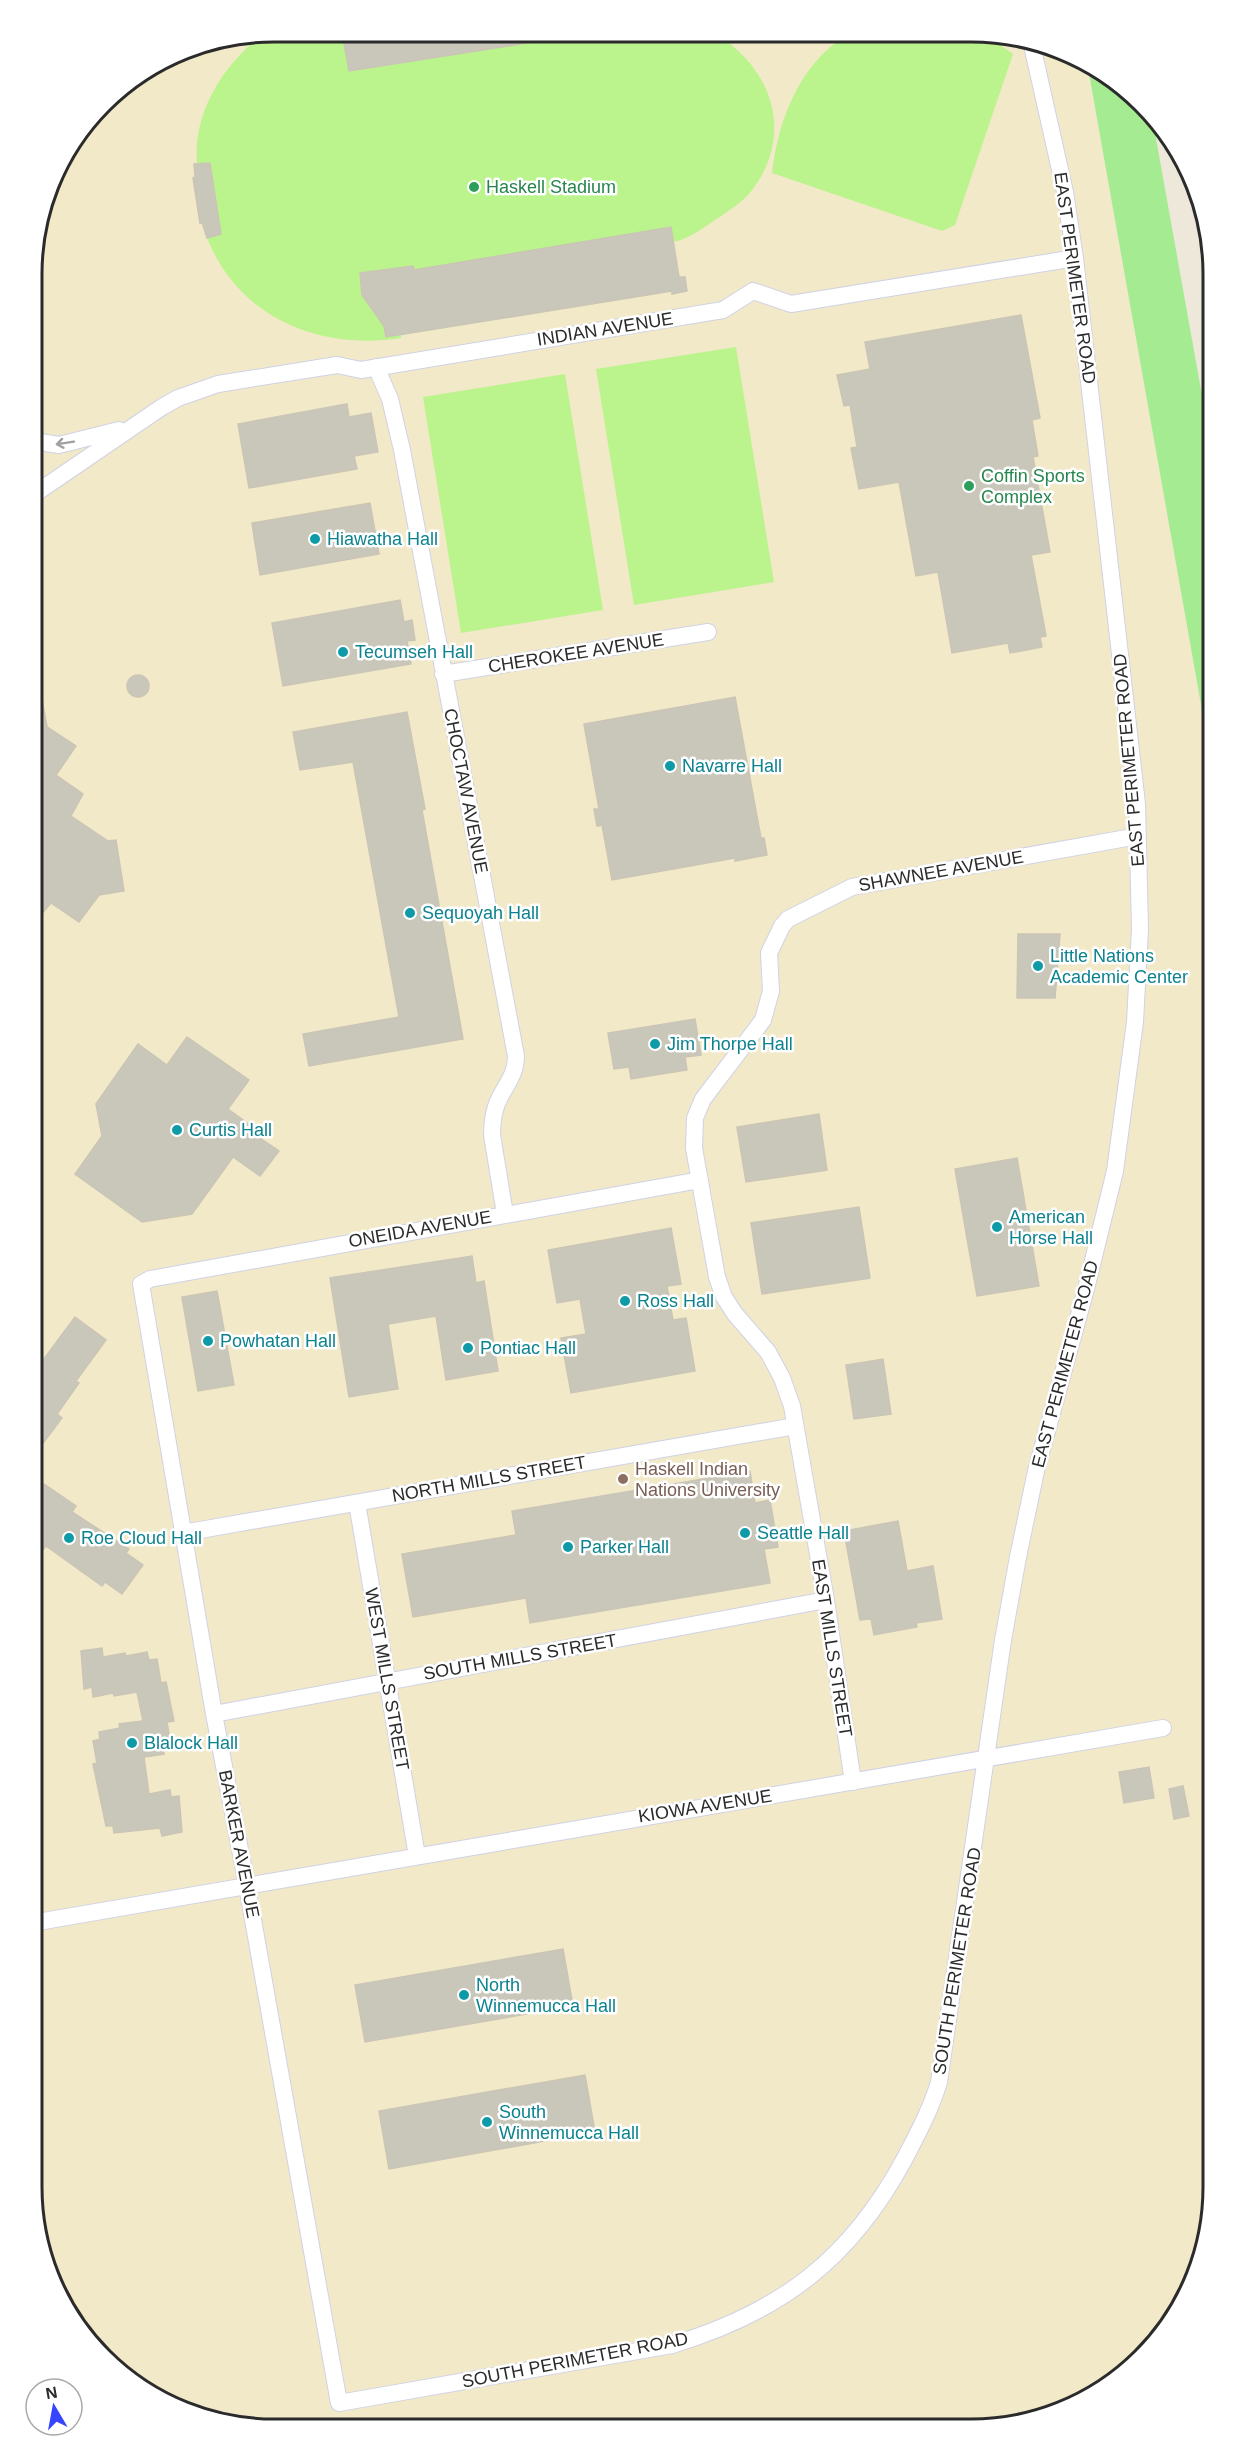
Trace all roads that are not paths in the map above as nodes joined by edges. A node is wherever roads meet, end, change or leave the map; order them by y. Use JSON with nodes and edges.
{"nodes":[{"id":1,"x":1033,"y":51,"type":"edge"},
{"id":2,"x":1076,"y":258,"type":"junction"},
{"id":3,"x":376,"y":368,"type":"junction"},
{"id":4,"x":137,"y":424,"type":"junction"},
{"id":5,"x":42,"y":442,"type":"edge"},
{"id":6,"x":42,"y":489,"type":"edge"},
{"id":7,"x":708,"y":633,"type":"dead end"},
{"id":8,"x":443,"y":674,"type":"junction"},
{"id":9,"x":1138,"y":836,"type":"junction"},
{"id":10,"x":700,"y":1180,"type":"junction"},
{"id":11,"x":505,"y":1214,"type":"junction"},
{"id":12,"x":141,"y":1284,"type":"joint"},
{"id":13,"x":795,"y":1426,"type":"junction"},
{"id":14,"x":357,"y":1503,"type":"junction"},
{"id":15,"x":183,"y":1533,"type":"junction"},
{"id":16,"x":826,"y":1600,"type":"junction"},
{"id":17,"x":387,"y":1682,"type":"junction"},
{"id":18,"x":214,"y":1714,"type":"junction"},
{"id":19,"x":1163,"y":1728,"type":"dead end"},
{"id":20,"x":987,"y":1759,"type":"junction"},
{"id":21,"x":853,"y":1782,"type":"junction"},
{"id":22,"x":417,"y":1856,"type":"junction"},
{"id":23,"x":247,"y":1886,"type":"junction"},
{"id":24,"x":42,"y":1921,"type":"edge"},
{"id":25,"x":339,"y":2403,"type":"joint"}],
"edges":[{"from":1,"to":2,"type":"street","name":"EAST PERIMETER ROAD"},
{"from":2,"to":3,"type":"street","name":"INDIAN AVENUE"},
{"from":2,"to":9,"type":"street","name":"EAST PERIMETER ROAD"},
{"from":3,"to":4,"type":"street","name":"INDIAN AVENUE"},
{"from":3,"to":8,"type":"street","name":"CHOCTAW AVENUE"},
{"from":4,"to":5,"type":"street","name":"INDIAN AVENUE","one_way":true},
{"from":4,"to":6,"type":"street","name":"INDIAN AVENUE"},
{"from":7,"to":8,"type":"street","name":"CHEROKEE AVENUE"},
{"from":8,"to":11,"type":"street","name":"CHOCTAW AVENUE"},
{"from":9,"to":10,"type":"street","name":"SHAWNEE AVENUE"},
{"from":9,"to":20,"type":"street","name":"EAST PERIMETER ROAD"},
{"from":10,"to":11,"type":"street","name":"ONEIDA AVENUE"},
{"from":10,"to":13,"type":"street","name":"EAST MILLS STREET"},
{"from":11,"to":12,"type":"street","name":"ONEIDA AVENUE"},
{"from":12,"to":15,"type":"street","name":"BARKER AVENUE"},
{"from":13,"to":14,"type":"street","name":"NORTH MILLS STREET"},
{"from":13,"to":16,"type":"street","name":"EAST MILLS STREET"},
{"from":14,"to":15,"type":"street","name":"NORTH MILLS STREET"},
{"from":14,"to":17,"type":"street","name":"WEST MILLS STREET"},
{"from":15,"to":18,"type":"street","name":"BARKER AVENUE"},
{"from":16,"to":17,"type":"street","name":"SOUTH MILLS STREET"},
{"from":16,"to":21,"type":"street","name":"EAST MILLS STREET"},
{"from":17,"to":18,"type":"street","name":"SOUTH MILLS STREET"},
{"from":17,"to":22,"type":"street","name":"WEST MILLS STREET"},
{"from":18,"to":23,"type":"street","name":"BARKER AVENUE"},
{"from":19,"to":20,"type":"street","name":"KIOWA AVENUE"},
{"from":20,"to":21,"type":"street","name":"KIOWA AVENUE"},
{"from":20,"to":25,"type":"street","name":"SOUTH PERIMETER ROAD"},
{"from":21,"to":22,"type":"street","name":"KIOWA AVENUE"},
{"from":22,"to":23,"type":"street","name":"KIOWA AVENUE"},
{"from":23,"to":24,"type":"street","name":"KIOWA AVENUE"},
{"from":23,"to":25,"type":"street","name":"BARKER AVENUE"}]}
